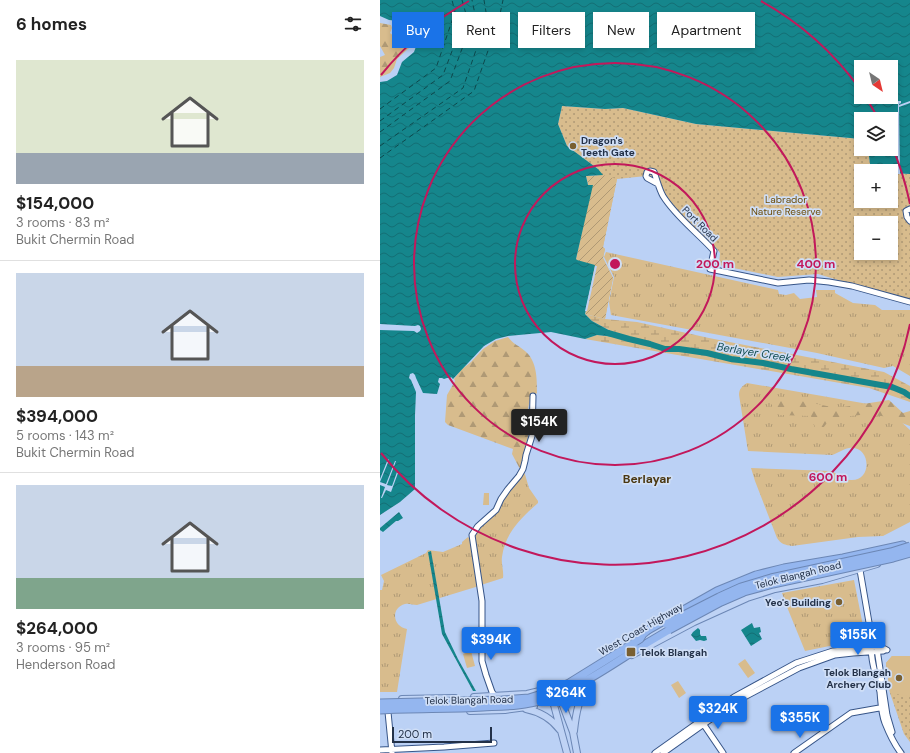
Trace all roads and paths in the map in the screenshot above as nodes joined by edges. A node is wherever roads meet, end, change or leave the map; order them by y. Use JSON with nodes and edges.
{"nodes":[{"id":1,"x":658,"y":184,"type":"junction"},
{"id":2,"x":910,"y":209,"type":"edge"},
{"id":3,"x":910,"y":221,"type":"edge"},
{"id":4,"x":910,"y":302,"type":"edge"},
{"id":5,"x":533,"y":396,"type":"dead end"},
{"id":6,"x":908,"y":545,"type":"edge"},
{"id":7,"x":910,"y":554,"type":"edge"},
{"id":8,"x":860,"y":570,"type":"junction"},
{"id":9,"x":791,"y":573,"type":"junction"},
{"id":10,"x":795,"y":585,"type":"junction"},
{"id":11,"x":640,"y":639,"type":"junction"},
{"id":12,"x":872,"y":640,"type":"junction"},
{"id":13,"x":871,"y":649,"type":"junction"},
{"id":14,"x":877,"y":649,"type":"junction"},
{"id":15,"x":886,"y":650,"type":"dead end"},
{"id":16,"x":607,"y":657,"type":"junction"},
{"id":17,"x":615,"y":665,"type":"junction"},
{"id":18,"x":589,"y":682,"type":"junction"},
{"id":19,"x":554,"y":687,"type":"junction"},
{"id":20,"x":495,"y":696,"type":"junction"},
{"id":21,"x":560,"y":697,"type":"junction"},
{"id":22,"x":409,"y":699,"type":"joint"},
{"id":23,"x":553,"y":700,"type":"junction"},
{"id":24,"x":380,"y":702,"type":"edge"},
{"id":25,"x":884,"y":707,"type":"junction"},
{"id":26,"x":521,"y":708,"type":"junction"},
{"id":27,"x":505,"y":710,"type":"junction"},
{"id":28,"x":380,"y":711,"type":"edge"},
{"id":29,"x":388,"y":712,"type":"junction"},
{"id":30,"x":702,"y":722,"type":"junction"},
{"id":31,"x":561,"y":731,"type":"junction"},
{"id":32,"x":573,"y":732,"type":"junction"},
{"id":33,"x":494,"y":743,"type":"dead end"},
{"id":34,"x":380,"y":750,"type":"edge"},
{"id":35,"x":392,"y":751,"type":"edge"},
{"id":36,"x":422,"y":751,"type":"edge"},
{"id":37,"x":567,"y":753,"type":"edge"},
{"id":38,"x":577,"y":753,"type":"edge"},
{"id":39,"x":655,"y":753,"type":"edge"},
{"id":40,"x":663,"y":753,"type":"edge"},
{"id":41,"x":724,"y":753,"type":"edge"},
{"id":42,"x":794,"y":753,"type":"edge"},
{"id":43,"x":901,"y":753,"type":"edge"},
{"id":44,"x":904,"y":753,"type":"edge"}],
"edges":[{"from":1,"to":1,"type":"street","name":"Port Road"},
{"from":1,"to":4,"type":"street","name":"Port Road"},
{"from":2,"to":3,"type":"street"},
{"from":5,"to":20,"type":"street"},
{"from":6,"to":9,"type":"main road","name":"Telok Blangah Road"},
{"from":6,"to":11,"type":"highway","name":"West Coast Highway","bridge":true},
{"from":6,"to":11,"type":"highway","bridge":true},
{"from":7,"to":8,"type":"main road","name":"Telok Blangah Road"},
{"from":7,"to":28,"type":"highway","name":"West Coast Highway","bridge":true},
{"from":8,"to":10,"type":"main road","name":"Telok Blangah Road"},
{"from":8,"to":12,"type":"street"},
{"from":9,"to":10,"type":"main road"},
{"from":9,"to":16,"type":"main road","name":"Telok Blangah Road"},
{"from":10,"to":17,"type":"main road","name":"Telok Blangah Road"},
{"from":11,"to":24,"type":"highway","name":"West Coast Highway","bridge":true},
{"from":12,"to":13,"type":"street"},
{"from":12,"to":14,"type":"street"},
{"from":13,"to":14,"type":"street"},
{"from":13,"to":25,"type":"street"},
{"from":13,"to":30,"type":"street"},
{"from":14,"to":15,"type":"street"},
{"from":14,"to":25,"type":"street"},
{"from":16,"to":17,"type":"main road"},
{"from":16,"to":19,"type":"main road","name":"Telok Blangah Road"},
{"from":17,"to":18,"type":"main road","name":"Telok Blangah Road"},
{"from":18,"to":21,"type":"main road","name":"Telok Blangah Road"},
{"from":18,"to":32,"type":"main road"},
{"from":19,"to":20,"type":"main road","name":"Telok Blangah Road"},
{"from":19,"to":21,"type":"main road"},
{"from":19,"to":23,"type":"main road"},
{"from":20,"to":22,"type":"main road","name":"Telok Blangah Road"},
{"from":20,"to":27,"type":"street"},
{"from":21,"to":23,"type":"main road","name":"Telok Blangah Road"},
{"from":21,"to":32,"type":"main road"},
{"from":22,"to":24,"type":"highway"},
{"from":23,"to":26,"type":"main road","name":"Telok Blangah Road"},
{"from":23,"to":31,"type":"main road"},
{"from":25,"to":42,"type":"street"},
{"from":25,"to":43,"type":"street"},
{"from":25,"to":44,"type":"street"},
{"from":26,"to":27,"type":"main road","name":"Telok Blangah Road"},
{"from":26,"to":31,"type":"main road"},
{"from":27,"to":29,"type":"main road","name":"Telok Blangah Road"},
{"from":28,"to":29,"type":"main road","name":"Telok Blangah Road"},
{"from":29,"to":35,"type":"street"},
{"from":30,"to":39,"type":"street"},
{"from":30,"to":40,"type":"street"},
{"from":30,"to":41,"type":"street"},
{"from":31,"to":37,"type":"main road"},
{"from":32,"to":38,"type":"main road"},
{"from":33,"to":36,"type":"street"},
{"from":34,"to":35,"type":"street"},
{"from":35,"to":36,"type":"street"}]}
